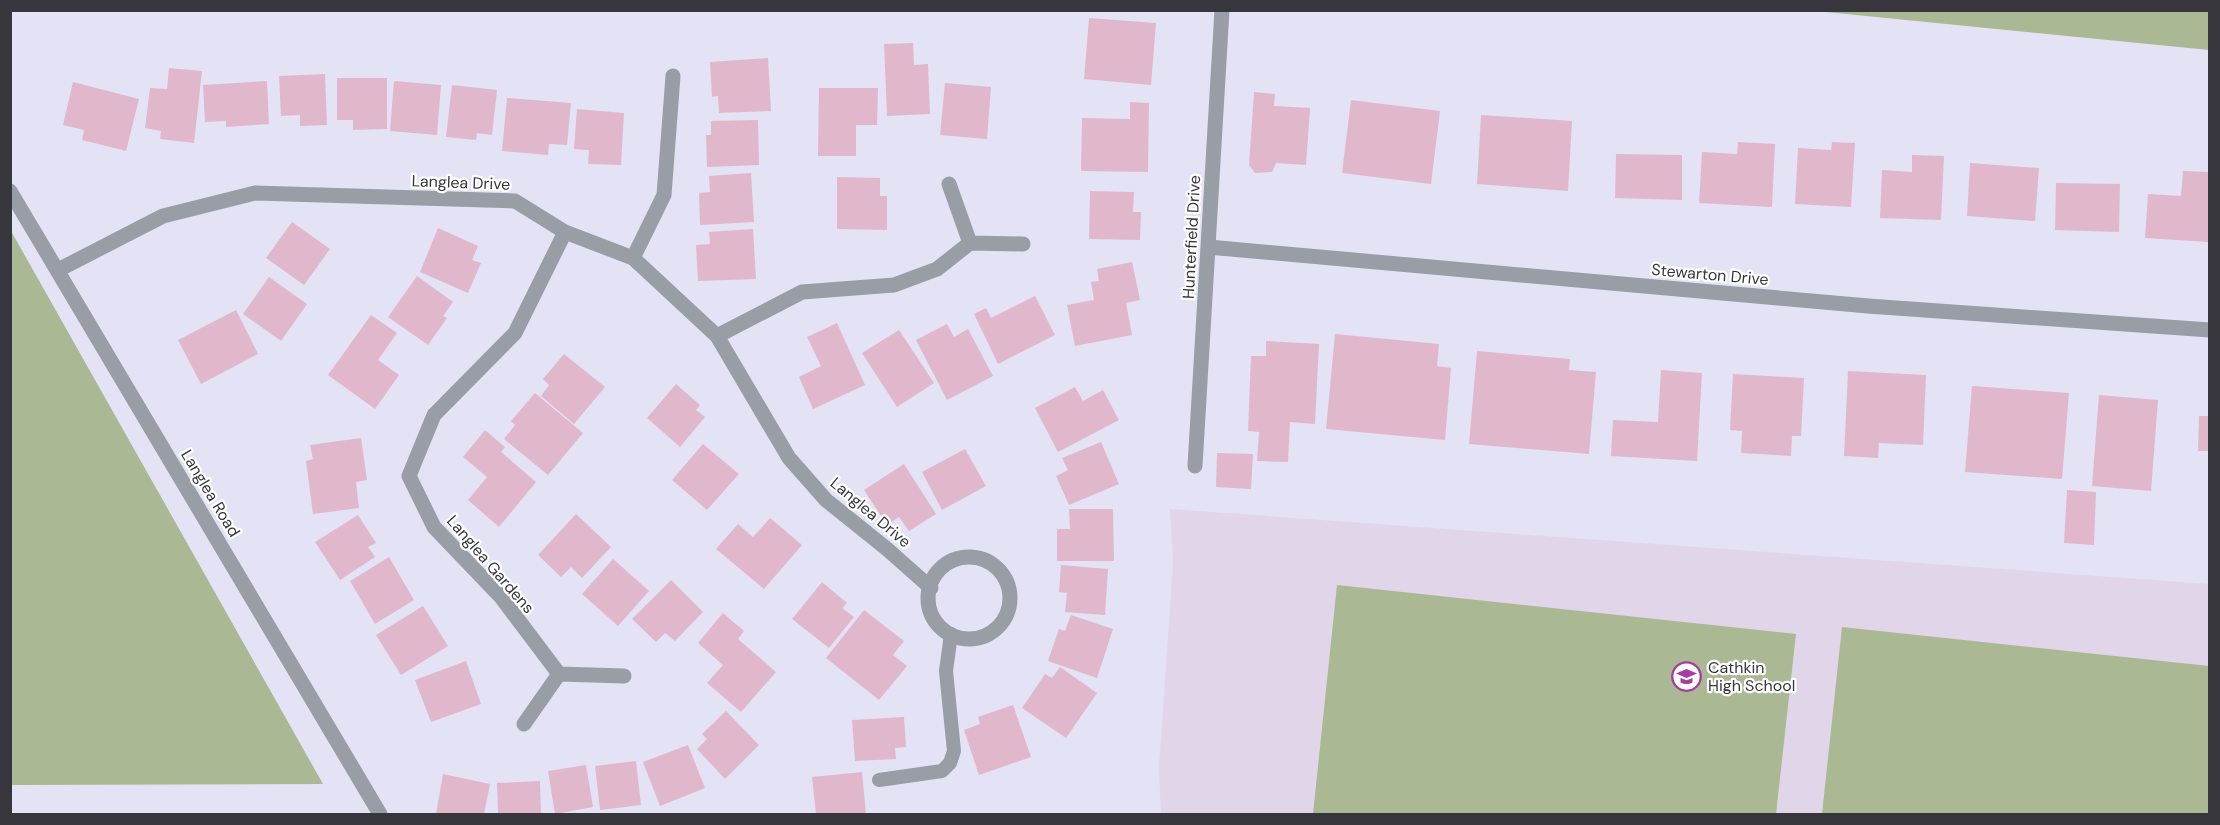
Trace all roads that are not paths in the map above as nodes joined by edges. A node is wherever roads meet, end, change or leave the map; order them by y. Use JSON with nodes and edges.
{"nodes":[{"id":1,"x":1222,"y":10,"type":"edge"},
{"id":2,"x":673,"y":76,"type":"dead end"},
{"id":3,"x":949,"y":184,"type":"dead end"},
{"id":4,"x":10,"y":191,"type":"edge"},
{"id":5,"x":565,"y":232,"type":"junction"},
{"id":6,"x":970,"y":243,"type":"junction"},
{"id":7,"x":1023,"y":244,"type":"dead end"},
{"id":8,"x":1208,"y":247,"type":"junction"},
{"id":9,"x":633,"y":258,"type":"junction"},
{"id":10,"x":57,"y":270,"type":"junction"},
{"id":11,"x":2210,"y":330,"type":"edge"},
{"id":12,"x":717,"y":336,"type":"junction"},
{"id":13,"x":1195,"y":466,"type":"dead end"},
{"id":14,"x":931,"y":588,"type":"junction"},
{"id":15,"x":951,"y":634,"type":"junction"},
{"id":16,"x":559,"y":674,"type":"junction"},
{"id":17,"x":624,"y":676,"type":"dead end"},
{"id":18,"x":524,"y":724,"type":"dead end"},
{"id":19,"x":879,"y":780,"type":"dead end"},
{"id":20,"x":380,"y":814,"type":"edge"}],
"edges":[{"from":1,"to":8,"type":"street","name":"Hunterfield Drive"},
{"from":2,"to":9,"type":"street"},
{"from":3,"to":6,"type":"street"},
{"from":4,"to":10,"type":"street","name":"Langlea Road"},
{"from":5,"to":9,"type":"street","name":"Langlea Drive"},
{"from":5,"to":10,"type":"street","name":"Langlea Drive"},
{"from":5,"to":16,"type":"street","name":"Langlea Gardens"},
{"from":6,"to":7,"type":"street"},
{"from":6,"to":12,"type":"street"},
{"from":8,"to":11,"type":"street","name":"Stewarton Drive"},
{"from":8,"to":13,"type":"street","name":"Hunterfield Drive"},
{"from":9,"to":12,"type":"street","name":"Langlea Drive"},
{"from":10,"to":20,"type":"street","name":"Langlea Road"},
{"from":12,"to":14,"type":"street","name":"Langlea Drive"},
{"from":14,"to":15,"type":"street"},
{"from":14,"to":15,"type":"street"},
{"from":15,"to":19,"type":"lane"},
{"from":16,"to":17,"type":"street"},
{"from":16,"to":18,"type":"street"}]}
